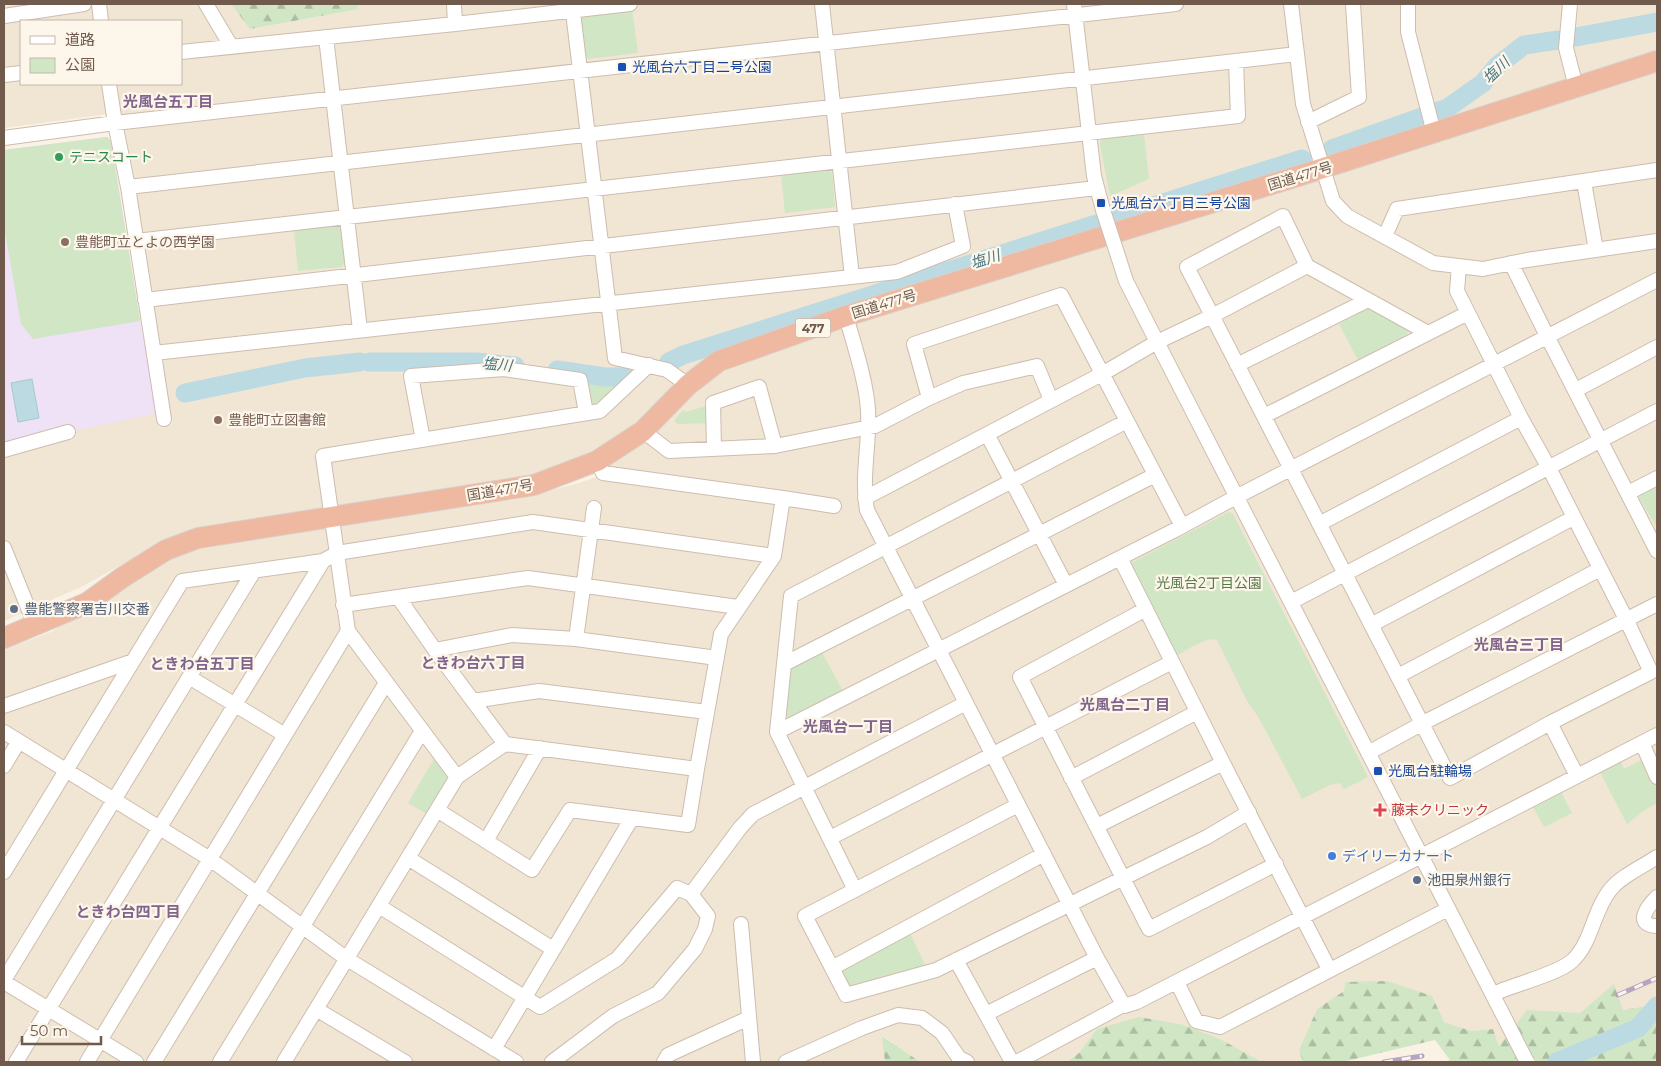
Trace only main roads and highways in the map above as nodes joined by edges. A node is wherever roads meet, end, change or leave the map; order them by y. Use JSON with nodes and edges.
{"nodes":[{"id":1,"x":1657,"y":61,"type":"edge"},
{"id":2,"x":4,"y":638,"type":"edge"}],
"edges":[{"from":1,"to":2,"type":"highway","name":"国道477号","number":"477"}]}
